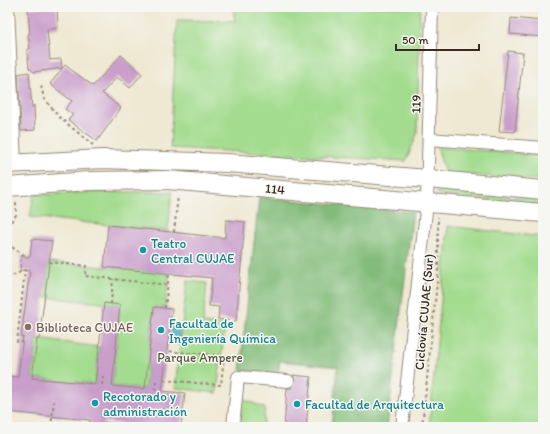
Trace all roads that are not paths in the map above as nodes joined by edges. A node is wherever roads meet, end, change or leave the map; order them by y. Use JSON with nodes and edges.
{"nodes":[{"id":1,"x":8,"y":7,"type":"edge"},
{"id":2,"x":432,"y":7,"type":"edge"},
{"id":3,"x":429,"y":139,"type":"junction"},
{"id":4,"x":543,"y":148,"type":"edge"},
{"id":5,"x":11,"y":164,"type":"edge"},
{"id":6,"x":428,"y":179,"type":"junction"},
{"id":7,"x":543,"y":190,"type":"edge"},
{"id":8,"x":12,"y":192,"type":"edge"},
{"id":9,"x":427,"y":202,"type":"junction"},
{"id":10,"x":543,"y":213,"type":"edge"},
{"id":11,"x":288,"y":381,"type":"dead end"},
{"id":12,"x":234,"y":427,"type":"edge"},
{"id":13,"x":402,"y":427,"type":"edge"}],
"edges":[{"from":1,"to":5,"type":"street"},
{"from":2,"to":3,"type":"street","name":"119"},
{"from":3,"to":4,"type":"street"},
{"from":3,"to":6,"type":"street","name":"119"},
{"from":5,"to":6,"type":"highway","name":"114"},
{"from":6,"to":7,"type":"highway","name":"114"},
{"from":6,"to":9,"type":"street","name":"119"},
{"from":8,"to":9,"type":"highway","name":"114"},
{"from":9,"to":10,"type":"highway","name":"114"},
{"from":9,"to":13,"type":"street","name":"119"},
{"from":11,"to":12,"type":"street"}]}
